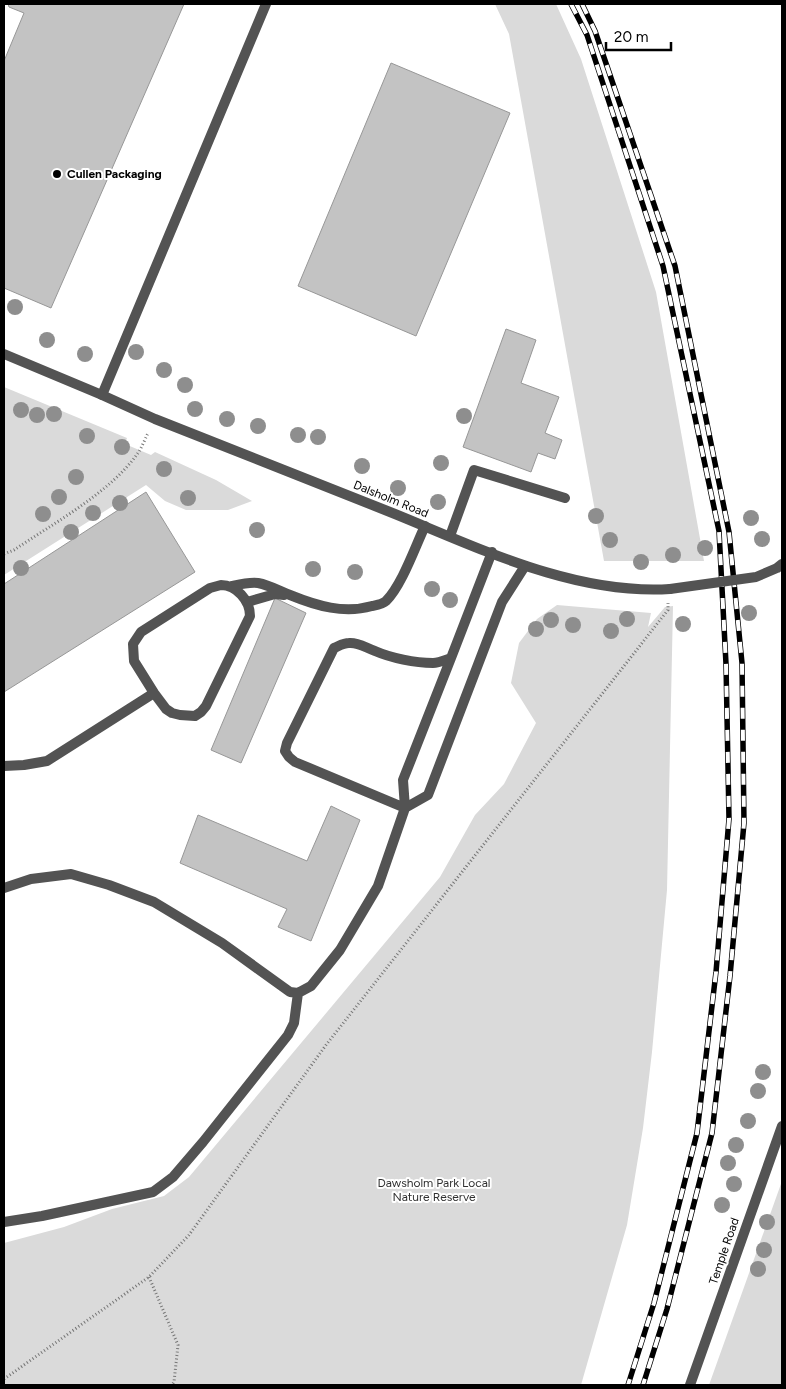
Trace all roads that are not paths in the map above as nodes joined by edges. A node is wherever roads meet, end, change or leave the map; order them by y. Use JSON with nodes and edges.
{"nodes":[{"id":1,"x":266,"y":4,"type":"edge"},
{"id":2,"x":4,"y":354,"type":"edge"},
{"id":3,"x":102,"y":395,"type":"junction"},
{"id":4,"x":564,"y":498,"type":"dead end"},
{"id":5,"x":425,"y":526,"type":"junction"},
{"id":6,"x":450,"y":536,"type":"junction"},
{"id":7,"x":492,"y":552,"type":"junction"},
{"id":8,"x":782,"y":564,"type":"edge"},
{"id":9,"x":525,"y":566,"type":"junction"},
{"id":10,"x":232,"y":586,"type":"junction"},
{"id":11,"x":290,"y":595,"type":"junction"},
{"id":12,"x":247,"y":602,"type":"junction"},
{"id":13,"x":451,"y":658,"type":"junction"},
{"id":14,"x":154,"y":693,"type":"junction"},
{"id":15,"x":4,"y":766,"type":"edge"},
{"id":16,"x":405,"y":808,"type":"junction"},
{"id":17,"x":4,"y":888,"type":"edge"},
{"id":18,"x":298,"y":993,"type":"junction"},
{"id":19,"x":782,"y":1126,"type":"edge"},
{"id":20,"x":4,"y":1222,"type":"edge"},
{"id":21,"x":690,"y":1385,"type":"edge"}],
"edges":[{"from":1,"to":3,"type":"street"},
{"from":2,"to":3,"type":"street","name":"Dalsholm Road"},
{"from":3,"to":5,"type":"street","name":"Dalsholm Road"},
{"from":4,"to":6,"type":"street"},
{"from":5,"to":6,"type":"street","name":"Dalsholm Road"},
{"from":5,"to":11,"type":"street"},
{"from":6,"to":7,"type":"street","name":"Dalsholm Road"},
{"from":7,"to":9,"type":"street","name":"Dalsholm Road"},
{"from":7,"to":13,"type":"street"},
{"from":8,"to":9,"type":"street","name":"Dalsholm Road","bridge":true},
{"from":9,"to":16,"type":"street"},
{"from":10,"to":11,"type":"street"},
{"from":10,"to":12,"type":"street"},
{"from":10,"to":14,"type":"street"},
{"from":11,"to":12,"type":"street"},
{"from":12,"to":14,"type":"street"},
{"from":13,"to":16,"type":"street"},
{"from":13,"to":16,"type":"street"},
{"from":14,"to":15,"type":"street"},
{"from":16,"to":18,"type":"street"},
{"from":17,"to":18,"type":"street"},
{"from":18,"to":20,"type":"street"},
{"from":19,"to":21,"type":"street","name":"Temple Road"}]}
